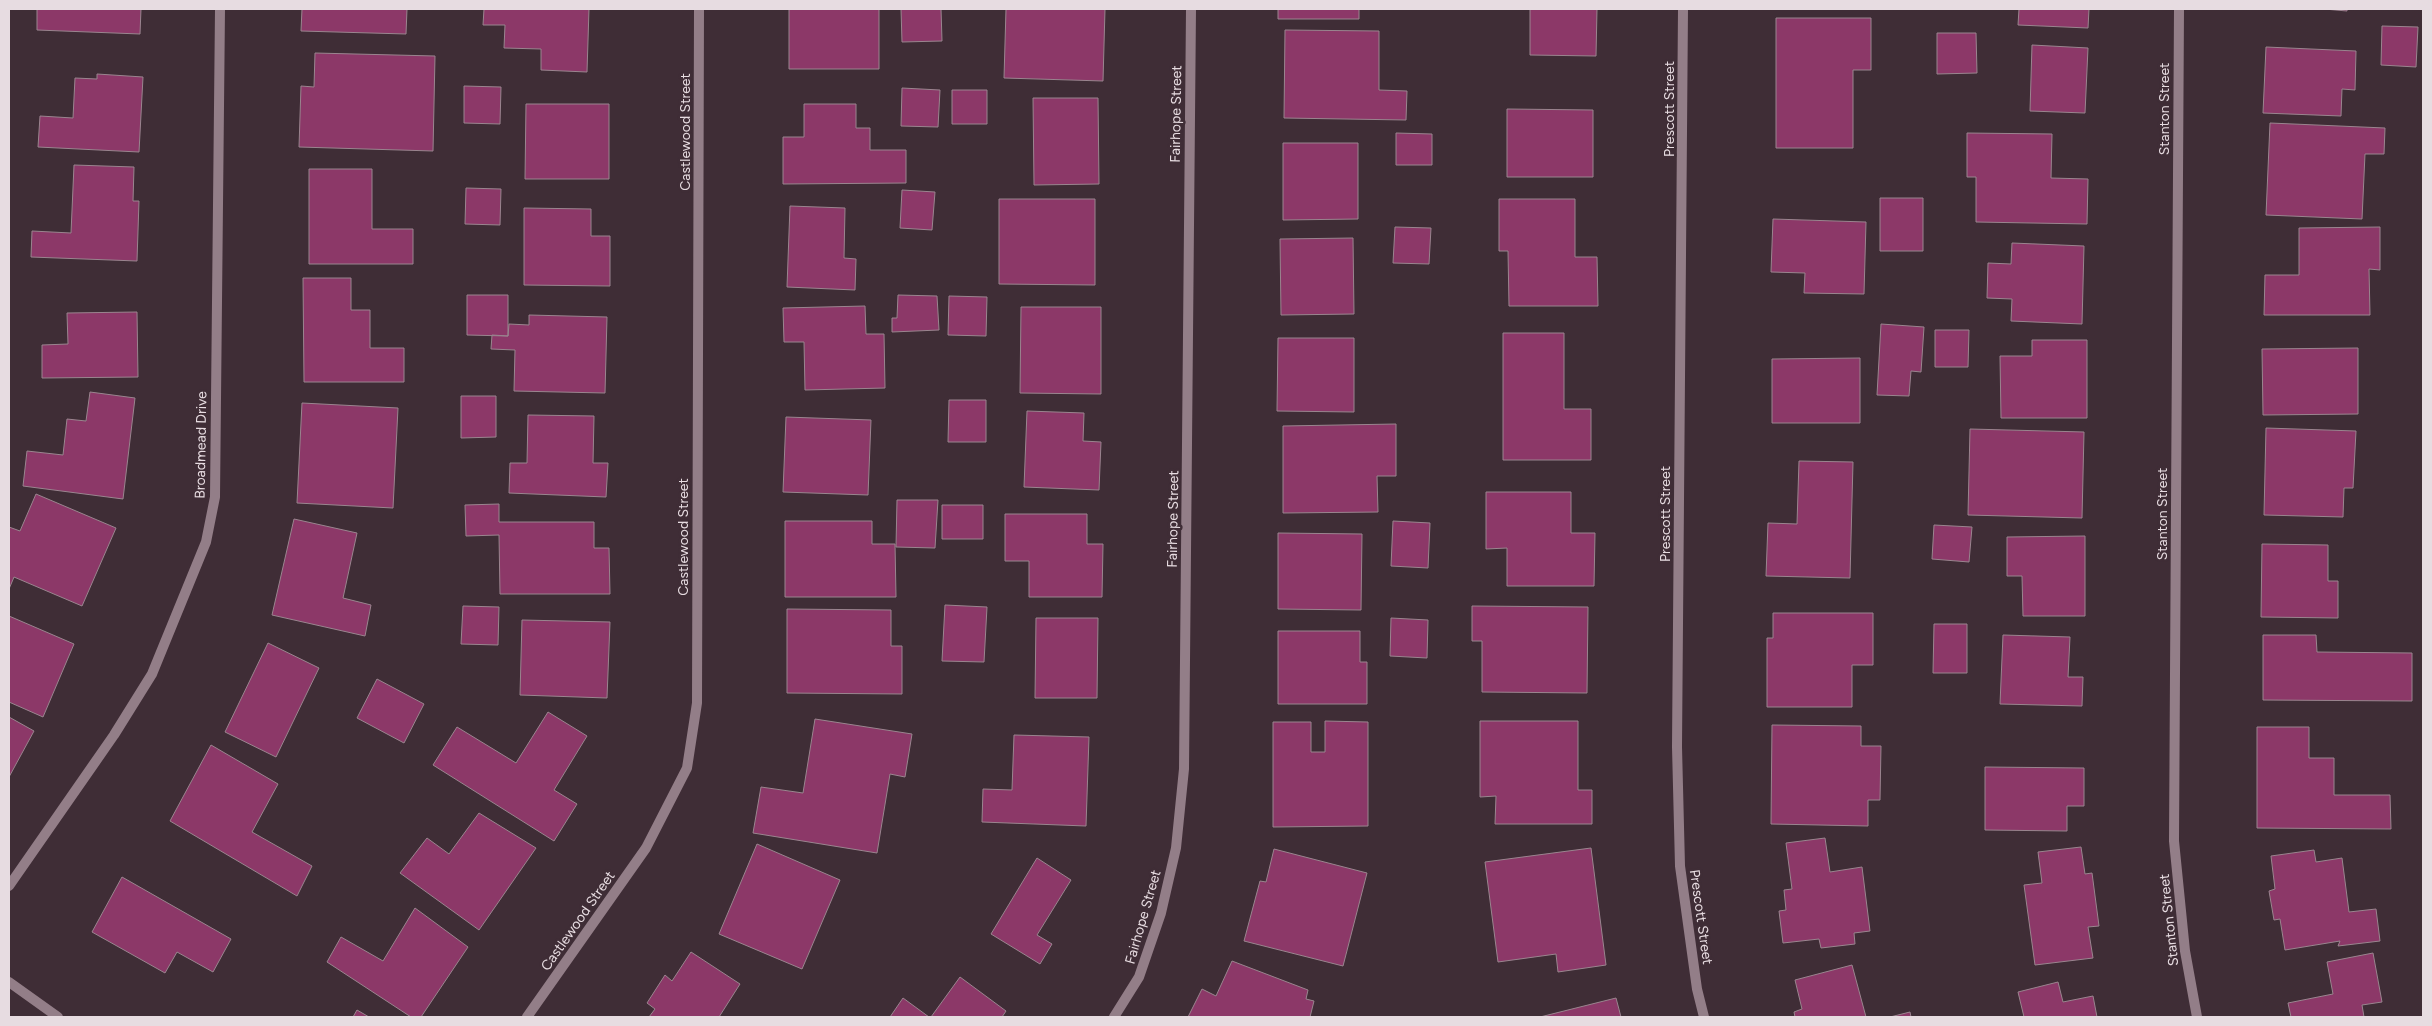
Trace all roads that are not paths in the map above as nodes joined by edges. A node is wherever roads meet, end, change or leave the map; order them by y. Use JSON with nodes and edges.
{"nodes":[{"id":1,"x":220,"y":9,"type":"edge"},
{"id":2,"x":699,"y":9,"type":"edge"},
{"id":3,"x":1191,"y":9,"type":"edge"},
{"id":4,"x":1683,"y":9,"type":"edge"},
{"id":5,"x":2179,"y":9,"type":"edge"},
{"id":6,"x":9,"y":886,"type":"edge"},
{"id":7,"x":9,"y":982,"type":"edge"},
{"id":8,"x":58,"y":1017,"type":"edge"},
{"id":9,"x":527,"y":1017,"type":"edge"},
{"id":10,"x":1114,"y":1017,"type":"edge"},
{"id":11,"x":1704,"y":1017,"type":"edge"},
{"id":12,"x":2197,"y":1017,"type":"edge"}],
"edges":[{"from":1,"to":6,"type":"street","name":"Broadmead Drive"},
{"from":2,"to":9,"type":"street","name":"Castlewood Street"},
{"from":3,"to":10,"type":"street","name":"Fairhope Street"},
{"from":4,"to":11,"type":"street","name":"Prescott Street"},
{"from":5,"to":12,"type":"street","name":"Stanton Street"},
{"from":7,"to":8,"type":"street"}]}
